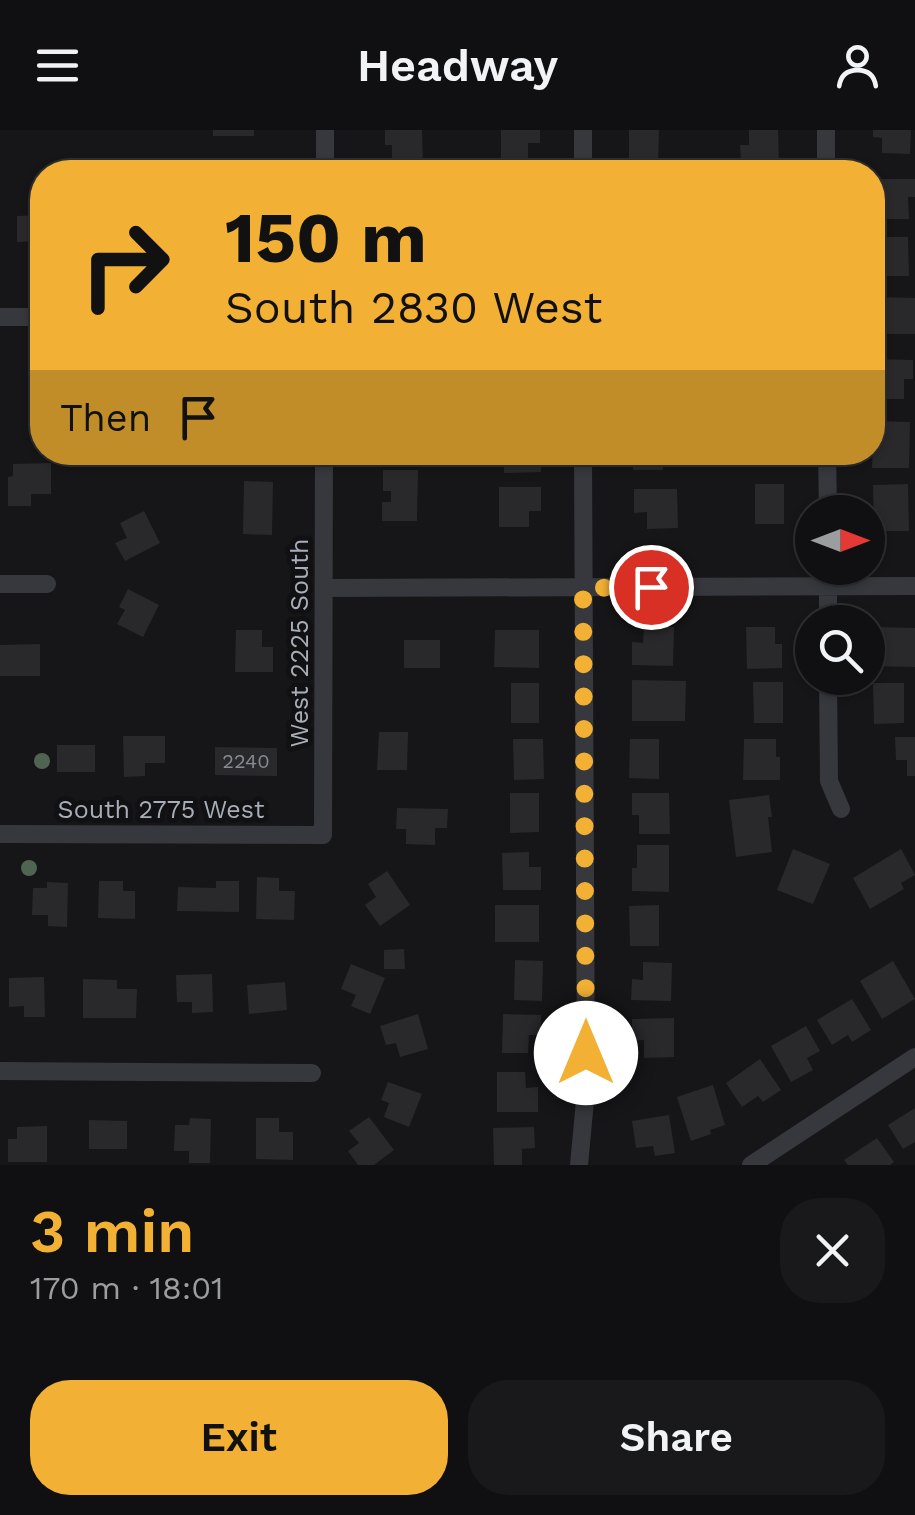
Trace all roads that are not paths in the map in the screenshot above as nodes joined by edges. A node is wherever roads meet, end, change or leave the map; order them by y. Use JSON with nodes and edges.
{"nodes":[{"id":1,"x":325,"y":130,"type":"edge"},
{"id":2,"x":583,"y":130,"type":"edge"},
{"id":3,"x":826,"y":130,"type":"edge"},
{"id":4,"x":325,"y":160,"type":"edge"},
{"id":5,"x":583,"y":160,"type":"edge"},
{"id":6,"x":826,"y":160,"type":"edge"},
{"id":7,"x":0,"y":317,"type":"edge"},
{"id":8,"x":30,"y":317,"type":"edge"},
{"id":9,"x":324,"y":465,"type":"edge"},
{"id":10,"x":583,"y":465,"type":"edge"},
{"id":11,"x":828,"y":465,"type":"edge"},
{"id":12,"x":828,"y":495,"type":"edge"},
{"id":13,"x":795,"y":578,"type":"edge"},
{"id":14,"x":885,"y":583,"type":"edge"},
{"id":15,"x":0,"y":584,"type":"edge"},
{"id":16,"x":48,"y":584,"type":"dead end"},
{"id":17,"x":915,"y":586,"type":"edge"},
{"id":18,"x":324,"y":588,"type":"junction"},
{"id":19,"x":583,"y":588,"type":"junction"},
{"id":20,"x":828,"y":695,"type":"edge"},
{"id":21,"x":841,"y":808,"type":"dead end"},
{"id":22,"x":0,"y":834,"type":"edge"},
{"id":23,"x":323,"y":835,"type":"joint"},
{"id":24,"x":915,"y":1057,"type":"edge"},
{"id":25,"x":0,"y":1071,"type":"edge"},
{"id":26,"x":312,"y":1073,"type":"dead end"},
{"id":27,"x":579,"y":1165,"type":"edge"},
{"id":28,"x":751,"y":1165,"type":"edge"}],
"edges":[{"from":1,"to":4,"type":"street"},
{"from":2,"to":5,"type":"street"},
{"from":3,"to":6,"type":"street"},
{"from":7,"to":8,"type":"street"},
{"from":9,"to":18,"type":"street","name":"West 2225 South"},
{"from":10,"to":19,"type":"street"},
{"from":11,"to":12,"type":"street"},
{"from":13,"to":19,"type":"street"},
{"from":14,"to":17,"type":"street"},
{"from":15,"to":16,"type":"street"},
{"from":18,"to":19,"type":"street"},
{"from":18,"to":23,"type":"street","name":"West 2225 South"},
{"from":19,"to":27,"type":"street"},
{"from":20,"to":21,"type":"street"},
{"from":22,"to":23,"type":"street","name":"South 2775 West"},
{"from":24,"to":28,"type":"street"},
{"from":25,"to":26,"type":"street"}]}
